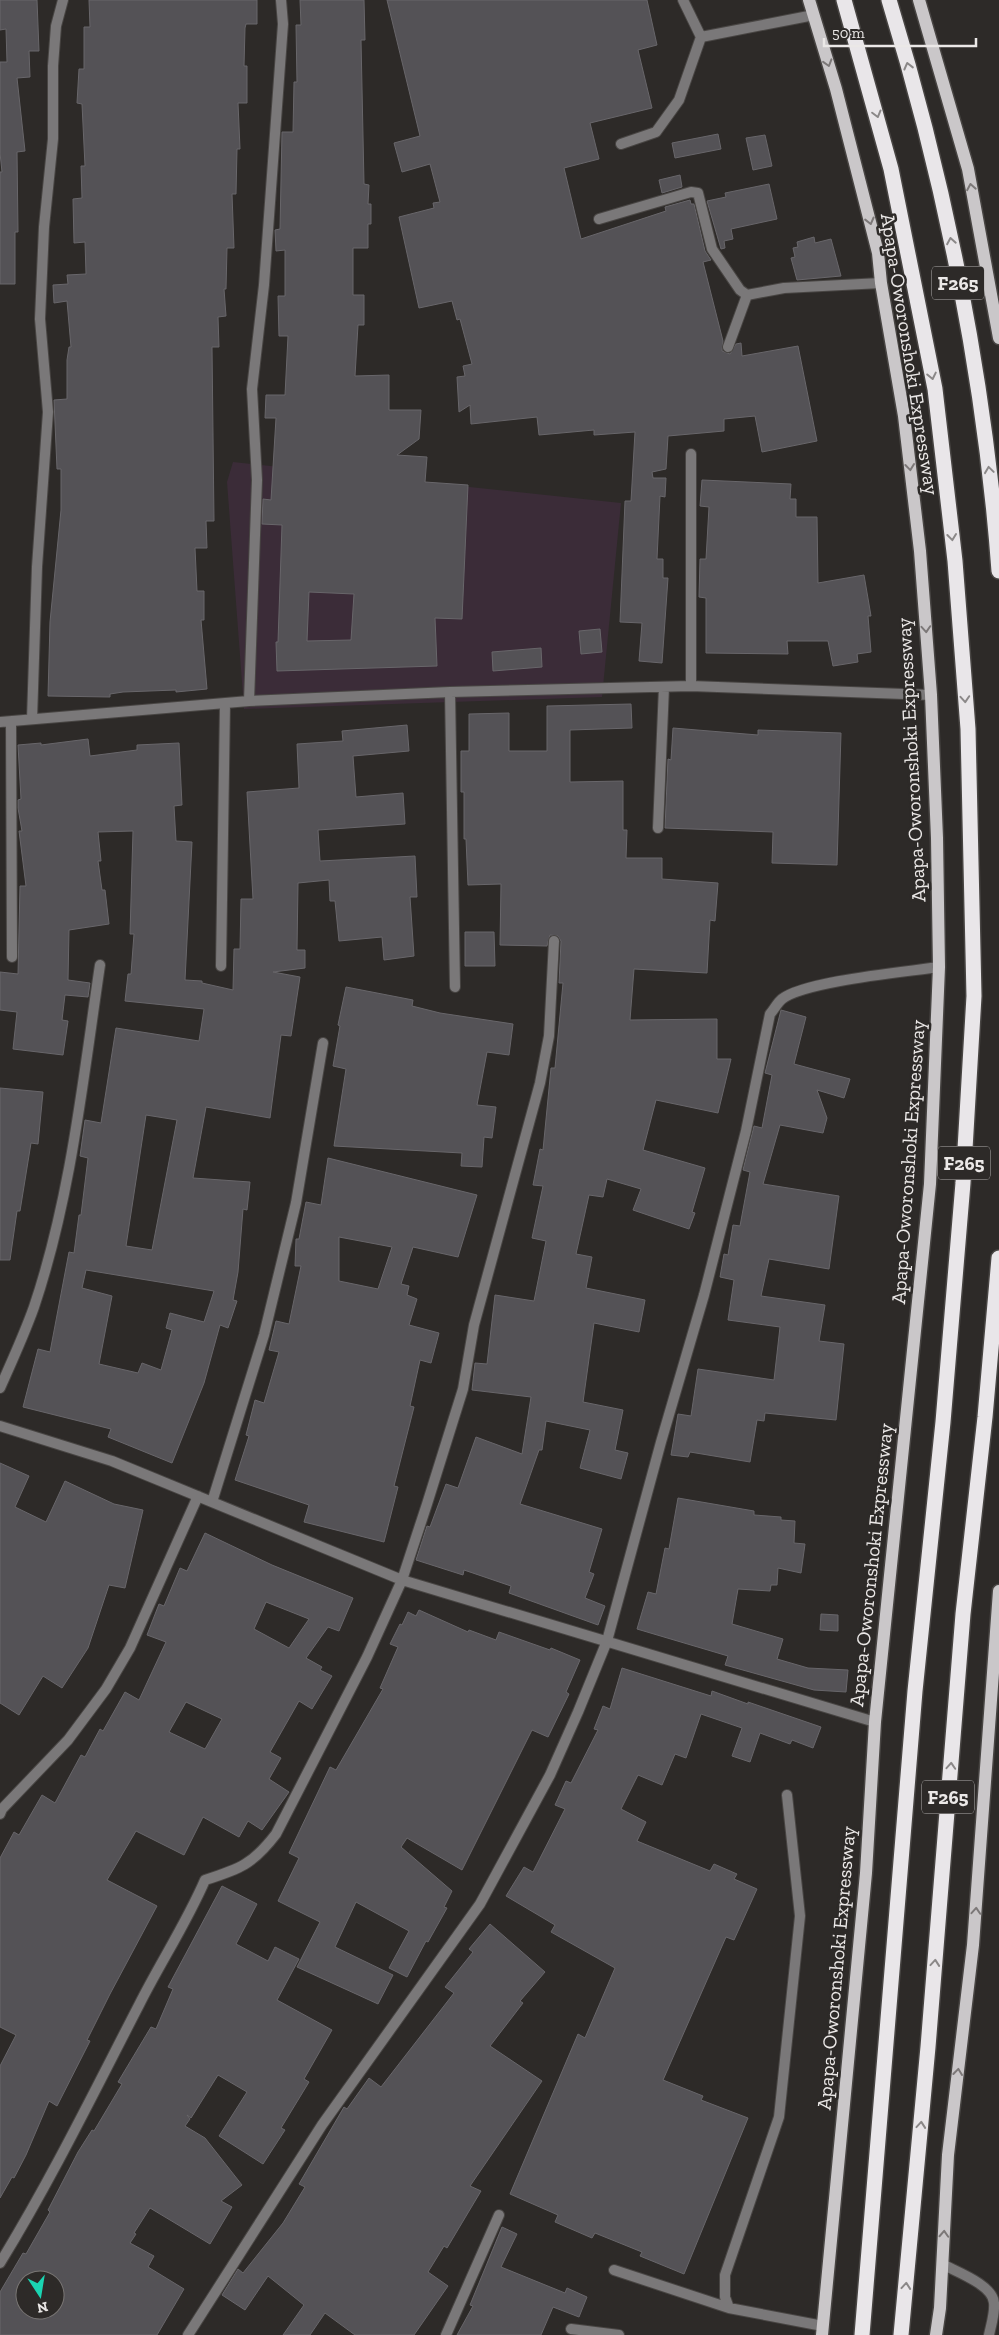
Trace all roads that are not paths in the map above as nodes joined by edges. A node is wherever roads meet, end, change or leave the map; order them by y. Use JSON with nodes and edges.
{"nodes":[{"id":1,"x":63,"y":0,"type":"edge"},
{"id":2,"x":281,"y":0,"type":"edge"},
{"id":3,"x":683,"y":0,"type":"edge"},
{"id":4,"x":809,"y":0,"type":"edge"},
{"id":5,"x":844,"y":0,"type":"edge"},
{"id":6,"x":889,"y":0,"type":"edge"},
{"id":7,"x":919,"y":0,"type":"edge"},
{"id":8,"x":814,"y":14,"type":"junction"},
{"id":9,"x":701,"y":37,"type":"junction"},
{"id":10,"x":621,"y":144,"type":"dead end"},
{"id":11,"x":599,"y":219,"type":"dead end"},
{"id":12,"x":881,"y":283,"type":"junction"},
{"id":13,"x":747,"y":295,"type":"junction"},
{"id":14,"x":996,"y":300,"type":"edge"},
{"id":15,"x":999,"y":338,"type":"edge"},
{"id":16,"x":728,"y":347,"type":"dead end"},
{"id":17,"x":691,"y":454,"type":"dead end"},
{"id":18,"x":999,"y":571,"type":"edge"},
{"id":19,"x":691,"y":686,"type":"junction"},
{"id":20,"x":664,"y":687,"type":"junction"},
{"id":21,"x":450,"y":692,"type":"junction"},
{"id":22,"x":931,"y":695,"type":"junction"},
{"id":23,"x":249,"y":701,"type":"junction"},
{"id":24,"x":225,"y":704,"type":"junction"},
{"id":25,"x":32,"y":720,"type":"junction"},
{"id":26,"x":0,"y":722,"type":"edge"},
{"id":27,"x":11,"y":722,"type":"junction"},
{"id":28,"x":658,"y":828,"type":"dead end"},
{"id":29,"x":554,"y":941,"type":"dead end"},
{"id":30,"x":12,"y":957,"type":"dead end"},
{"id":31,"x":100,"y":965,"type":"dead end"},
{"id":32,"x":221,"y":966,"type":"dead end"},
{"id":33,"x":939,"y":967,"type":"junction"},
{"id":34,"x":455,"y":987,"type":"dead end"},
{"id":35,"x":323,"y":1043,"type":"dead end"},
{"id":36,"x":999,"y":1258,"type":"edge"},
{"id":37,"x":0,"y":1388,"type":"edge"},
{"id":38,"x":0,"y":1426,"type":"edge"},
{"id":39,"x":198,"y":1496,"type":"junction"},
{"id":40,"x":212,"y":1502,"type":"junction"},
{"id":41,"x":402,"y":1580,"type":"junction"},
{"id":42,"x":999,"y":1591,"type":"edge"},
{"id":43,"x":607,"y":1642,"type":"junction"},
{"id":44,"x":875,"y":1722,"type":"junction"},
{"id":45,"x":787,"y":1795,"type":"dead end"},
{"id":46,"x":0,"y":1814,"type":"edge"},
{"id":47,"x":500,"y":2215,"type":"dead end"},
{"id":48,"x":0,"y":2263,"type":"edge"},
{"id":49,"x":942,"y":2264,"type":"junction"},
{"id":50,"x":614,"y":2270,"type":"dead end"},
{"id":51,"x":729,"y":2308,"type":"junction"},
{"id":52,"x":571,"y":2330,"type":"dead end"},
{"id":53,"x":823,"y":2331,"type":"edge"},
{"id":54,"x":188,"y":2335,"type":"edge"},
{"id":55,"x":446,"y":2335,"type":"edge"},
{"id":56,"x":619,"y":2335,"type":"edge"},
{"id":57,"x":862,"y":2335,"type":"edge"},
{"id":58,"x":901,"y":2335,"type":"edge"},
{"id":59,"x":936,"y":2335,"type":"edge"},
{"id":60,"x":989,"y":2335,"type":"edge"}],
"edges":[{"from":1,"to":25,"type":"street"},
{"from":2,"to":23,"type":"street"},
{"from":3,"to":9,"type":"street"},
{"from":4,"to":8,"type":"main road","name":"Apapa-Oworonshoki Expressway"},
{"from":5,"to":57,"type":"highway","name":"Apapa-Oworonshoki Expressway","number":"F265","one_way":true},
{"from":18,"to":6,"type":"highway","number":"F265","one_way":true},
{"from":14,"to":7,"type":"main road","one_way":true},
{"from":8,"to":9,"type":"street"},
{"from":8,"to":12,"type":"main road","name":"Apapa-Oworonshoki Expressway","one_way":true},
{"from":9,"to":10,"type":"street"},
{"from":11,"to":13,"type":"street"},
{"from":12,"to":13,"type":"street"},
{"from":12,"to":22,"type":"main road","name":"Apapa-Oworonshoki Expressway","one_way":true},
{"from":13,"to":16,"type":"street"},
{"from":14,"to":15,"type":"main road"},
{"from":17,"to":19,"type":"street"},
{"from":19,"to":20,"type":"street"},
{"from":19,"to":22,"type":"street"},
{"from":20,"to":21,"type":"street"},
{"from":20,"to":28,"type":"street"},
{"from":21,"to":23,"type":"street"},
{"from":21,"to":34,"type":"street"},
{"from":22,"to":33,"type":"main road","name":"Apapa-Oworonshoki Expressway"},
{"from":23,"to":24,"type":"street"},
{"from":24,"to":25,"type":"street"},
{"from":24,"to":32,"type":"street"},
{"from":25,"to":27,"type":"street"},
{"from":26,"to":27,"type":"street"},
{"from":27,"to":30,"type":"street"},
{"from":29,"to":41,"type":"street"},
{"from":31,"to":37,"type":"street"},
{"from":33,"to":43,"type":"street"},
{"from":33,"to":44,"type":"main road","name":"Apapa-Oworonshoki Expressway"},
{"from":35,"to":40,"type":"street"},
{"from":58,"to":36,"type":"highway","number":"F265","one_way":true},
{"from":38,"to":39,"type":"street"},
{"from":39,"to":40,"type":"street"},
{"from":39,"to":46,"type":"street"},
{"from":40,"to":41,"type":"street"},
{"from":41,"to":43,"type":"street"},
{"from":41,"to":48,"type":"street"},
{"from":49,"to":42,"type":"main road","one_way":true},
{"from":43,"to":44,"type":"street"},
{"from":43,"to":54,"type":"street"},
{"from":44,"to":53,"type":"main road","name":"Apapa-Oworonshoki Expressway"},
{"from":45,"to":51,"type":"street"},
{"from":47,"to":55,"type":"street"},
{"from":49,"to":59,"type":"main road"},
{"from":49,"to":60,"type":"street"},
{"from":50,"to":51,"type":"street"},
{"from":51,"to":53,"type":"street"},
{"from":52,"to":56,"type":"street"}]}
